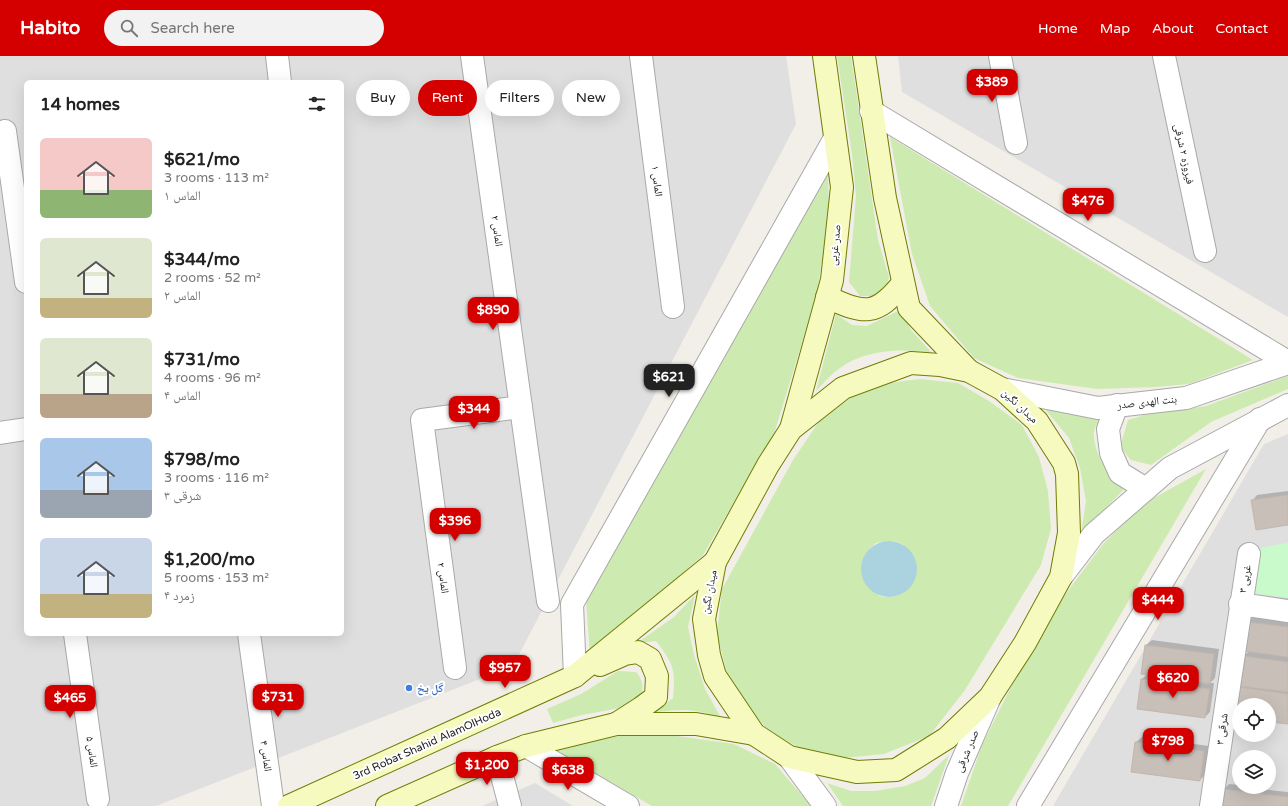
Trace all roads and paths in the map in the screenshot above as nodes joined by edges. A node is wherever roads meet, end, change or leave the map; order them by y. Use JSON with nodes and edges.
{"nodes":[{"id":1,"x":277,"y":56,"type":"edge"},
{"id":2,"x":472,"y":56,"type":"edge"},
{"id":3,"x":641,"y":56,"type":"edge"},
{"id":4,"x":824,"y":56,"type":"edge"},
{"id":5,"x":864,"y":56,"type":"edge"},
{"id":6,"x":1000,"y":56,"type":"edge"},
{"id":7,"x":1164,"y":56,"type":"edge"},
{"id":8,"x":280,"y":80,"type":"edge"},
{"id":9,"x":872,"y":111,"type":"junction"},
{"id":10,"x":5,"y":131,"type":"dead end"},
{"id":11,"x":835,"y":138,"type":"junction"},
{"id":12,"x":1016,"y":143,"type":"dead end"},
{"id":13,"x":1204,"y":252,"type":"dead end"},
{"id":14,"x":24,"y":268,"type":"edge"},
{"id":15,"x":903,"y":283,"type":"junction"},
{"id":16,"x":827,"y":297,"type":"junction"},
{"id":17,"x":674,"y":307,"type":"dead end"},
{"id":18,"x":1288,"y":362,"type":"edge"},
{"id":19,"x":969,"y":371,"type":"junction"},
{"id":20,"x":1002,"y":389,"type":"junction"},
{"id":21,"x":1116,"y":405,"type":"junction"},
{"id":22,"x":1288,"y":405,"type":"edge"},
{"id":23,"x":521,"y":407,"type":"junction"},
{"id":24,"x":1260,"y":419,"type":"junction"},
{"id":25,"x":24,"y":429,"type":"edge"},
{"id":26,"x":791,"y":429,"type":"junction"},
{"id":27,"x":0,"y":433,"type":"edge"},
{"id":28,"x":1146,"y":489,"type":"junction"},
{"id":29,"x":1249,"y":554,"type":"dead end"},
{"id":30,"x":714,"y":562,"type":"junction"},
{"id":31,"x":1061,"y":577,"type":"junction"},
{"id":32,"x":548,"y":601,"type":"dead end"},
{"id":33,"x":1240,"y":604,"type":"junction"},
{"id":34,"x":1288,"y":611,"type":"edge"},
{"id":35,"x":76,"y":636,"type":"edge"},
{"id":36,"x":249,"y":636,"type":"edge"},
{"id":37,"x":455,"y":668,"type":"dead end"},
{"id":38,"x":575,"y":676,"type":"junction"},
{"id":39,"x":990,"y":697,"type":"junction"},
{"id":40,"x":616,"y":724,"type":"junction"},
{"id":41,"x":754,"y":734,"type":"junction"},
{"id":42,"x":526,"y":746,"type":"junction"},
{"id":43,"x":497,"y":757,"type":"junction"},
{"id":44,"x":789,"y":757,"type":"junction"},
{"id":45,"x":98,"y":799,"type":"dead end"},
{"id":46,"x":273,"y":806,"type":"edge"},
{"id":47,"x":289,"y":806,"type":"edge"},
{"id":48,"x":387,"y":806,"type":"edge"},
{"id":49,"x":510,"y":806,"type":"edge"},
{"id":50,"x":628,"y":806,"type":"edge"},
{"id":51,"x":825,"y":806,"type":"edge"},
{"id":52,"x":946,"y":806,"type":"edge"},
{"id":53,"x":1028,"y":806,"type":"edge"},
{"id":54,"x":1211,"y":806,"type":"edge"}],
"edges":[{"from":1,"to":8,"type":"street"},
{"from":2,"to":23,"type":"street","name":"الماس ۲"},
{"from":3,"to":17,"type":"street","name":"الماس ۱"},
{"from":4,"to":11,"type":"main road","name":"صدر غربی"},
{"from":5,"to":9,"type":"main road"},
{"from":6,"to":12,"type":"street"},
{"from":7,"to":13,"type":"street","name":"فیروزه ۲ شرقی"},
{"from":9,"to":15,"type":"main road"},
{"from":9,"to":18,"type":"street"},
{"from":10,"to":14,"type":"street"},
{"from":11,"to":16,"type":"main road","name":"صدر غربی"},
{"from":11,"to":38,"type":"street"},
{"from":15,"to":16,"type":"main road"},
{"from":15,"to":19,"type":"main road"},
{"from":16,"to":26,"type":"main road","name":"صدر غربی"},
{"from":18,"to":21,"type":"street","name":"بنت الهدی صدر"},
{"from":19,"to":20,"type":"main road","name":"میدان نگین"},
{"from":19,"to":26,"type":"main road","name":"میدان نگین"},
{"from":20,"to":21,"type":"street","name":"بنت الهدی صدر"},
{"from":20,"to":31,"type":"main road","name":"میدان نگین"},
{"from":21,"to":28,"type":"street"},
{"from":22,"to":24,"type":"street"},
{"from":23,"to":32,"type":"street","name":"الماس ۲"},
{"from":23,"to":37,"type":"street","name":"الماس ۲"},
{"from":24,"to":28,"type":"street"},
{"from":24,"to":53,"type":"street"},
{"from":25,"to":27,"type":"street"},
{"from":26,"to":30,"type":"main road","name":"میدان نگین"},
{"from":28,"to":31,"type":"street"},
{"from":29,"to":33,"type":"street","name":"۳ غربی"},
{"from":30,"to":38,"type":"main road","name":"3rd Robat Shahid AlamOlHoda"},
{"from":30,"to":41,"type":"main road","name":"میدان نگین"},
{"from":31,"to":39,"type":"main road","name":"میدان نگین"},
{"from":33,"to":34,"type":"street"},
{"from":33,"to":54,"type":"street","name":"۳ شرقی"},
{"from":35,"to":45,"type":"street","name":"الماس ۵"},
{"from":36,"to":46,"type":"street","name":"الماس ۴"},
{"from":38,"to":40,"type":"main road"},
{"from":38,"to":47,"type":"main road","name":"3rd Robat Shahid AlamOlHoda"},
{"from":39,"to":44,"type":"main road","name":"میدان نگین"},
{"from":39,"to":52,"type":"street","name":"صدر شرقی"},
{"from":40,"to":41,"type":"main road"},
{"from":40,"to":42,"type":"main road"},
{"from":41,"to":44,"type":"main road","name":"میدان نگین"},
{"from":42,"to":43,"type":"main road"},
{"from":42,"to":50,"type":"street"},
{"from":43,"to":48,"type":"main road"},
{"from":43,"to":49,"type":"street"},
{"from":44,"to":51,"type":"street"}]}
